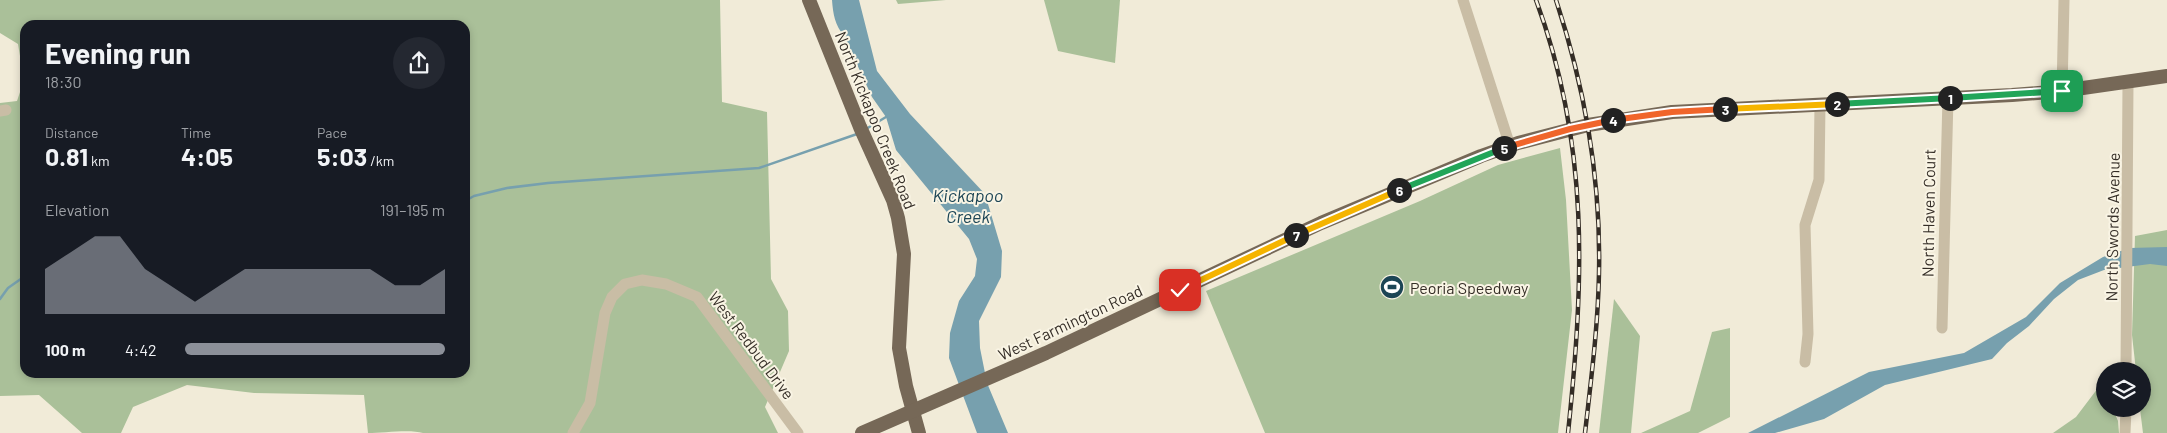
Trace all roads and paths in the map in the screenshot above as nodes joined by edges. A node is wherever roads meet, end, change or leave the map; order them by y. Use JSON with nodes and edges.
{"nodes":[{"id":1,"x":809,"y":0,"type":"edge"},
{"id":2,"x":1463,"y":0,"type":"edge"},
{"id":3,"x":2064,"y":0,"type":"edge"},
{"id":4,"x":2167,"y":76,"type":"edge"},
{"id":5,"x":2128,"y":83,"type":"junction"},
{"id":6,"x":2062,"y":91,"type":"junction"},
{"id":7,"x":1948,"y":98,"type":"junction"},
{"id":8,"x":1820,"y":104,"type":"junction"},
{"id":9,"x":1510,"y":146,"type":"junction"},
{"id":10,"x":1942,"y":328,"type":"dead end"},
{"id":11,"x":1805,"y":362,"type":"dead end"},
{"id":12,"x":2126,"y":362,"type":"edge"},
{"id":13,"x":912,"y":411,"type":"junction"},
{"id":14,"x":2126,"y":417,"type":"edge"},
{"id":15,"x":573,"y":433,"type":"edge"},
{"id":16,"x":798,"y":433,"type":"edge"},
{"id":17,"x":862,"y":433,"type":"edge"},
{"id":18,"x":919,"y":433,"type":"edge"},
{"id":19,"x":2125,"y":433,"type":"edge"}],
"edges":[{"from":1,"to":13,"type":"main road","name":"North Kickapoo Creek Road"},
{"from":2,"to":9,"type":"street"},
{"from":3,"to":6,"type":"street"},
{"from":4,"to":5,"type":"main road","name":"West Farmington Road"},
{"from":5,"to":6,"type":"main road","name":"West Farmington Road"},
{"from":5,"to":12,"type":"street","name":"North Swords Avenue"},
{"from":6,"to":7,"type":"main road","name":"West Farmington Road"},
{"from":7,"to":8,"type":"main road","name":"West Farmington Road"},
{"from":7,"to":10,"type":"street","name":"North Haven Court"},
{"from":8,"to":9,"type":"main road","name":"West Farmington Road"},
{"from":8,"to":11,"type":"street"},
{"from":9,"to":13,"type":"main road","name":"West Farmington Road"},
{"from":13,"to":17,"type":"main road","name":"West Farmington Road"},
{"from":13,"to":18,"type":"main road","name":"North Kickapoo Creek Road"},
{"from":14,"to":19,"type":"street"},
{"from":15,"to":16,"type":"street","name":"West Redbud Drive"}]}
